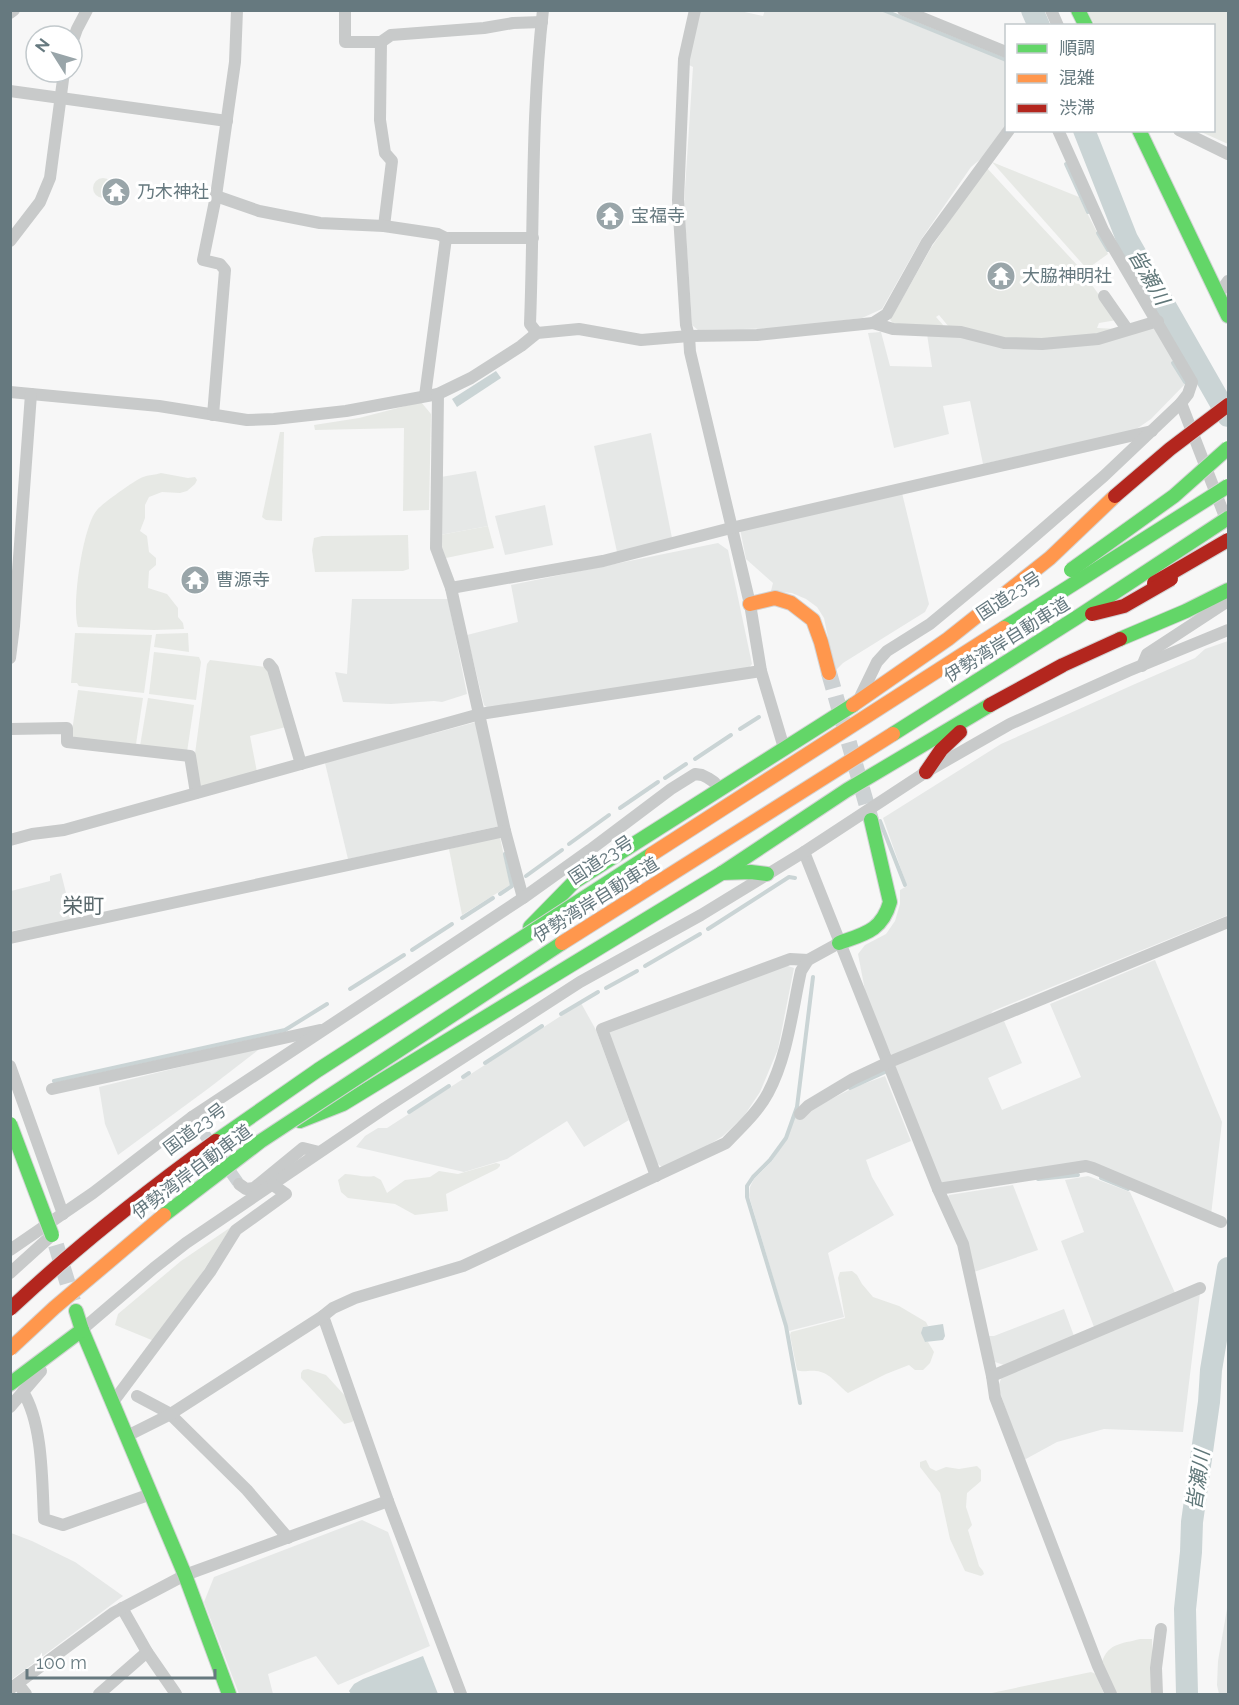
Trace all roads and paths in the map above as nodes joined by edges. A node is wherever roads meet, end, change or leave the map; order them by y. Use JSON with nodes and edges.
{"nodes":[{"id":1,"x":87,"y":10,"type":"edge"},
{"id":2,"x":237,"y":10,"type":"edge"},
{"id":3,"x":345,"y":10,"type":"edge"},
{"id":4,"x":694,"y":10,"type":"edge"},
{"id":5,"x":903,"y":10,"type":"edge"},
{"id":6,"x":1051,"y":10,"type":"edge"},
{"id":7,"x":1078,"y":10,"type":"edge"},
{"id":8,"x":543,"y":16,"type":"edge"},
{"id":9,"x":78,"y":24,"type":"edge"},
{"id":10,"x":1057,"y":24,"type":"edge"},
{"id":11,"x":1085,"y":24,"type":"edge"},
{"id":12,"x":381,"y":42,"type":"junction"},
{"id":13,"x":1005,"y":52,"type":"edge"},
{"id":14,"x":62,"y":84,"type":"edge"},
{"id":15,"x":13,"y":89,"type":"edge"},
{"id":16,"x":60,"y":98,"type":"junction"},
{"id":17,"x":227,"y":122,"type":"junction"},
{"id":18,"x":1008,"y":132,"type":"edge"},
{"id":19,"x":1059,"y":132,"type":"edge"},
{"id":20,"x":1140,"y":132,"type":"edge"},
{"id":21,"x":1183,"y":132,"type":"edge"},
{"id":22,"x":1228,"y":154,"type":"edge"},
{"id":23,"x":216,"y":196,"type":"junction"},
{"id":24,"x":384,"y":226,"type":"junction"},
{"id":25,"x":446,"y":238,"type":"junction"},
{"id":26,"x":533,"y":238,"type":"junction"},
{"id":27,"x":10,"y":241,"type":"edge"},
{"id":28,"x":1228,"y":281,"type":"edge"},
{"id":29,"x":1218,"y":295,"type":"junction"},
{"id":30,"x":1104,"y":296,"type":"dead end"},
{"id":31,"x":1228,"y":316,"type":"edge"},
{"id":32,"x":1158,"y":321,"type":"junction"},
{"id":33,"x":873,"y":323,"type":"junction"},
{"id":34,"x":1127,"y":329,"type":"junction"},
{"id":35,"x":537,"y":333,"type":"junction"},
{"id":36,"x":689,"y":336,"type":"junction"},
{"id":37,"x":10,"y":392,"type":"edge"},
{"id":38,"x":31,"y":394,"type":"junction"},
{"id":39,"x":431,"y":395,"type":"junction"},
{"id":40,"x":1181,"y":403,"type":"junction"},
{"id":41,"x":1228,"y":405,"type":"edge"},
{"id":42,"x":213,"y":415,"type":"junction"},
{"id":43,"x":1152,"y":431,"type":"junction"},
{"id":44,"x":1228,"y":448,"type":"edge"},
{"id":45,"x":1224,"y":481,"type":"edge"},
{"id":46,"x":1228,"y":518,"type":"edge"},
{"id":47,"x":1228,"y":526,"type":"edge"},
{"id":48,"x":731,"y":528,"type":"junction"},
{"id":49,"x":1228,"y":540,"type":"edge"},
{"id":50,"x":1228,"y":550,"type":"edge"},
{"id":51,"x":451,"y":588,"type":"junction"},
{"id":52,"x":1228,"y":590,"type":"edge"},
{"id":53,"x":1228,"y":601,"type":"edge"},
{"id":54,"x":750,"y":604,"type":"junction"},
{"id":55,"x":1076,"y":618,"type":"junction"},
{"id":56,"x":1228,"y":630,"type":"edge"},
{"id":57,"x":973,"y":647,"type":"junction"},
{"id":58,"x":10,"y":658,"type":"edge"},
{"id":59,"x":269,"y":664,"type":"dead end"},
{"id":60,"x":1142,"y":666,"type":"junction"},
{"id":61,"x":761,"y":671,"type":"junction"},
{"id":62,"x":829,"y":673,"type":"tunnel mouth"},
{"id":63,"x":858,"y":702,"type":"junction"},
{"id":64,"x":993,"y":703,"type":"junction"},
{"id":65,"x":480,"y":714,"type":"junction"},
{"id":66,"x":10,"y":729,"type":"edge"},
{"id":67,"x":784,"y":748,"type":"junction"},
{"id":68,"x":301,"y":764,"type":"junction"},
{"id":69,"x":926,"y":772,"type":"junction"},
{"id":70,"x":720,"y":789,"type":"junction"},
{"id":71,"x":196,"y":792,"type":"junction"},
{"id":72,"x":871,"y":820,"type":"tunnel mouth"},
{"id":73,"x":506,"y":831,"type":"junction"},
{"id":74,"x":10,"y":840,"type":"edge"},
{"id":75,"x":804,"y":852,"type":"junction"},
{"id":76,"x":722,"y":873,"type":"junction"},
{"id":77,"x":767,"y":874,"type":"junction"},
{"id":78,"x":523,"y":898,"type":"junction"},
{"id":79,"x":1228,"y":922,"type":"edge"},
{"id":80,"x":531,"y":927,"type":"junction"},
{"id":81,"x":10,"y":938,"type":"edge"},
{"id":82,"x":839,"y":943,"type":"junction"},
{"id":83,"x":808,"y":960,"type":"junction"},
{"id":84,"x":327,"y":1028,"type":"junction"},
{"id":85,"x":887,"y":1063,"type":"junction"},
{"id":86,"x":10,"y":1066,"type":"edge"},
{"id":87,"x":52,"y":1089,"type":"dead end"},
{"id":88,"x":800,"y":1114,"type":"dead end"},
{"id":89,"x":192,"y":1117,"type":"junction"},
{"id":90,"x":10,"y":1124,"type":"edge"},
{"id":91,"x":290,"y":1125,"type":"junction"},
{"id":92,"x":200,"y":1128,"type":"tunnel mouth"},
{"id":93,"x":319,"y":1152,"type":"junction"},
{"id":94,"x":656,"y":1176,"type":"junction"},
{"id":95,"x":239,"y":1184,"type":"dead end"},
{"id":96,"x":273,"y":1185,"type":"junction"},
{"id":97,"x":938,"y":1189,"type":"junction"},
{"id":98,"x":63,"y":1214,"type":"junction"},
{"id":99,"x":1221,"y":1221,"type":"dead end"},
{"id":100,"x":54,"y":1240,"type":"joint"},
{"id":101,"x":10,"y":1250,"type":"edge"},
{"id":102,"x":10,"y":1273,"type":"edge"},
{"id":103,"x":1200,"y":1288,"type":"dead end"},
{"id":104,"x":10,"y":1304,"type":"edge"},
{"id":105,"x":10,"y":1309,"type":"edge"},
{"id":106,"x":76,"y":1311,"type":"tunnel mouth"},
{"id":107,"x":323,"y":1316,"type":"junction"},
{"id":108,"x":82,"y":1330,"type":"junction"},
{"id":109,"x":10,"y":1349,"type":"edge"},
{"id":110,"x":10,"y":1354,"type":"edge"},
{"id":111,"x":992,"y":1376,"type":"junction"},
{"id":112,"x":10,"y":1384,"type":"edge"},
{"id":113,"x":23,"y":1392,"type":"junction"},
{"id":114,"x":137,"y":1396,"type":"dead end"},
{"id":115,"x":113,"y":1402,"type":"junction"},
{"id":116,"x":10,"y":1407,"type":"edge"},
{"id":117,"x":170,"y":1414,"type":"junction"},
{"id":118,"x":127,"y":1436,"type":"junction"},
{"id":119,"x":151,"y":1494,"type":"junction"},
{"id":120,"x":388,"y":1501,"type":"junction"},
{"id":121,"x":288,"y":1538,"type":"junction"},
{"id":122,"x":185,"y":1575,"type":"junction"},
{"id":123,"x":122,"y":1608,"type":"junction"},
{"id":124,"x":1161,"y":1629,"type":"dead end"},
{"id":125,"x":147,"y":1652,"type":"junction"},
{"id":126,"x":14,"y":1686,"type":"edge"},
{"id":127,"x":26,"y":1695,"type":"edge"},
{"id":128,"x":99,"y":1695,"type":"edge"},
{"id":129,"x":176,"y":1695,"type":"edge"},
{"id":130,"x":229,"y":1695,"type":"edge"},
{"id":131,"x":462,"y":1695,"type":"edge"},
{"id":132,"x":1111,"y":1695,"type":"edge"},
{"id":133,"x":1157,"y":1695,"type":"edge"}],
"edges":[{"from":1,"to":9,"type":"street"},
{"from":2,"to":17,"type":"street"},
{"from":3,"to":12,"type":"street"},
{"from":4,"to":36,"type":"street"},
{"from":5,"to":13,"type":"street"},
{"from":6,"to":10,"type":"street"},
{"from":7,"to":11,"type":"main road"},
{"from":8,"to":12,"type":"street"},
{"from":8,"to":26,"type":"street"},
{"from":12,"to":24,"type":"street"},
{"from":14,"to":16,"type":"street"},
{"from":15,"to":16,"type":"street"},
{"from":16,"to":17,"type":"street"},
{"from":16,"to":27,"type":"street"},
{"from":17,"to":23,"type":"street"},
{"from":18,"to":33,"type":"street"},
{"from":19,"to":32,"type":"street"},
{"from":20,"to":29,"type":"main road"},
{"from":21,"to":22,"type":"street"},
{"from":23,"to":24,"type":"street"},
{"from":23,"to":42,"type":"street"},
{"from":24,"to":25,"type":"street"},
{"from":25,"to":26,"type":"street"},
{"from":25,"to":39,"type":"street"},
{"from":26,"to":35,"type":"street"},
{"from":28,"to":29,"type":"street"},
{"from":29,"to":31,"type":"main road"},
{"from":30,"to":34,"type":"street"},
{"from":32,"to":34,"type":"street"},
{"from":32,"to":40,"type":"street"},
{"from":33,"to":34,"type":"street"},
{"from":33,"to":36,"type":"street"},
{"from":35,"to":36,"type":"street"},
{"from":35,"to":39,"type":"street"},
{"from":36,"to":48,"type":"street"},
{"from":37,"to":38,"type":"street"},
{"from":38,"to":42,"type":"street"},
{"from":38,"to":58,"type":"street"},
{"from":39,"to":42,"type":"street"},
{"from":39,"to":51,"type":"street"},
{"from":40,"to":43,"type":"street"},
{"from":40,"to":47,"type":"street"},
{"from":41,"to":63,"type":"main road","bridge":true},
{"from":43,"to":48,"type":"street"},
{"from":43,"to":63,"type":"street"},
{"from":44,"to":57,"type":"main road","bridge":true},
{"from":45,"to":57,"type":"main road","name":"伊勢湾岸自動車道","bridge":true},
{"from":45,"to":80,"type":"main road","name":"国道23号"},
{"from":46,"to":55,"type":"main road","name":"伊勢湾岸自動車道","bridge":true},
{"from":48,"to":51,"type":"street"},
{"from":48,"to":54,"type":"street"},
{"from":49,"to":91,"type":"main road","bridge":true},
{"from":50,"to":55,"type":"main road","bridge":true},
{"from":51,"to":65,"type":"street"},
{"from":52,"to":64,"type":"main road"},
{"from":53,"to":60,"type":"street"},
{"from":54,"to":61,"type":"street"},
{"from":54,"to":62,"type":"main road"},
{"from":55,"to":109,"type":"main road","name":"伊勢湾岸自動車道","bridge":true},
{"from":56,"to":60,"type":"street"},
{"from":57,"to":105,"type":"main road","name":"伊勢湾岸自動車道","bridge":true},
{"from":59,"to":68,"type":"street"},
{"from":60,"to":69,"type":"street"},
{"from":61,"to":65,"type":"street"},
{"from":61,"to":67,"type":"street"},
{"from":63,"to":67,"type":"main road"},
{"from":64,"to":69,"type":"main road"},
{"from":64,"to":76,"type":"main road"},
{"from":65,"to":68,"type":"street"},
{"from":65,"to":73,"type":"street"},
{"from":66,"to":71,"type":"street"},
{"from":67,"to":70,"type":"main road"},
{"from":68,"to":71,"type":"street"},
{"from":69,"to":75,"type":"street"},
{"from":70,"to":78,"type":"street"},
{"from":70,"to":80,"type":"main road"},
{"from":71,"to":74,"type":"street"},
{"from":72,"to":82,"type":"main road"},
{"from":73,"to":78,"type":"street"},
{"from":73,"to":81,"type":"street"},
{"from":75,"to":77,"type":"street"},
{"from":75,"to":82,"type":"street"},
{"from":76,"to":77,"type":"main road"},
{"from":76,"to":91,"type":"main road"},
{"from":77,"to":93,"type":"street"},
{"from":78,"to":84,"type":"street"},
{"from":79,"to":85,"type":"street"},
{"from":80,"to":104,"type":"main road","name":"国道23号"},
{"from":82,"to":83,"type":"street"},
{"from":82,"to":85,"type":"street"},
{"from":83,"to":94,"type":"street"},
{"from":83,"to":94,"type":"street"},
{"from":84,"to":87,"type":"street"},
{"from":84,"to":89,"type":"street"},
{"from":85,"to":88,"type":"street"},
{"from":85,"to":97,"type":"street"},
{"from":86,"to":98,"type":"street"},
{"from":89,"to":92,"type":"street"},
{"from":89,"to":98,"type":"street"},
{"from":90,"to":100,"type":"main road","bridge":true},
{"from":91,"to":110,"type":"main road"},
{"from":93,"to":95,"type":"street"},
{"from":93,"to":96,"type":"street"},
{"from":94,"to":107,"type":"street"},
{"from":96,"to":108,"type":"street"},
{"from":96,"to":115,"type":"street"},
{"from":97,"to":99,"type":"street"},
{"from":97,"to":111,"type":"street"},
{"from":98,"to":101,"type":"street"},
{"from":100,"to":102,"type":"street"},
{"from":103,"to":111,"type":"street"},
{"from":106,"to":108,"type":"main road"},
{"from":107,"to":117,"type":"street"},
{"from":107,"to":120,"type":"street"},
{"from":108,"to":112,"type":"main road"},
{"from":108,"to":113,"type":"street"},
{"from":108,"to":115,"type":"main road"},
{"from":111,"to":132,"type":"street"},
{"from":113,"to":116,"type":"street"},
{"from":113,"to":119,"type":"street"},
{"from":114,"to":117,"type":"street"},
{"from":115,"to":118,"type":"main road"},
{"from":117,"to":118,"type":"street"},
{"from":117,"to":121,"type":"street"},
{"from":118,"to":119,"type":"main road"},
{"from":119,"to":122,"type":"main road"},
{"from":120,"to":121,"type":"street"},
{"from":120,"to":131,"type":"street"},
{"from":121,"to":122,"type":"street"},
{"from":122,"to":123,"type":"street"},
{"from":122,"to":130,"type":"main road"},
{"from":123,"to":125,"type":"street"},
{"from":123,"to":126,"type":"street"},
{"from":124,"to":133,"type":"street"},
{"from":125,"to":128,"type":"street"},
{"from":125,"to":129,"type":"street"},
{"from":126,"to":127,"type":"street"}]}
